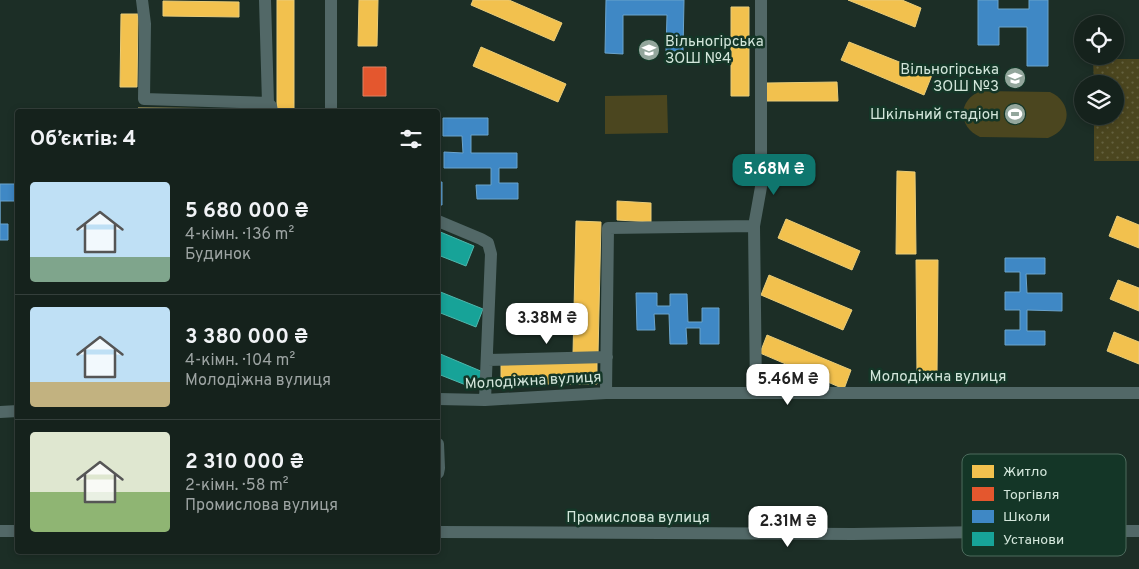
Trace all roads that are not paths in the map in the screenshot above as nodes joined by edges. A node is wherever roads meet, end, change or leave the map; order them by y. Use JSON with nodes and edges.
{"nodes":[{"id":1,"x":142,"y":0,"type":"edge"},
{"id":2,"x":264,"y":0,"type":"edge"},
{"id":3,"x":332,"y":0,"type":"edge"},
{"id":4,"x":761,"y":0,"type":"edge"},
{"id":5,"x":270,"y":107,"type":"edge"},
{"id":6,"x":331,"y":109,"type":"edge"},
{"id":7,"x":440,"y":222,"type":"edge"},
{"id":8,"x":754,"y":226,"type":"junction"},
{"id":9,"x":607,"y":357,"type":"junction"},
{"id":10,"x":488,"y":360,"type":"junction"},
{"id":11,"x":606,"y":392,"type":"junction"},
{"id":12,"x":756,"y":392,"type":"junction"},
{"id":13,"x":1139,"y":393,"type":"edge"},
{"id":14,"x":440,"y":399,"type":"edge"},
{"id":15,"x":485,"y":400,"type":"junction"},
{"id":16,"x":15,"y":411,"type":"edge"},
{"id":17,"x":0,"y":412,"type":"edge"},
{"id":18,"x":0,"y":531,"type":"edge"},
{"id":19,"x":15,"y":531,"type":"edge"},
{"id":20,"x":1126,"y":531,"type":"edge"},
{"id":21,"x":1139,"y":531,"type":"edge"},
{"id":22,"x":440,"y":532,"type":"edge"},
{"id":23,"x":962,"y":532,"type":"edge"}],
"edges":[{"from":1,"to":5,"type":"street"},
{"from":2,"to":5,"type":"street"},
{"from":3,"to":6,"type":"street"},
{"from":4,"to":8,"type":"street"},
{"from":7,"to":10,"type":"street"},
{"from":8,"to":9,"type":"street"},
{"from":8,"to":12,"type":"street"},
{"from":9,"to":10,"type":"street"},
{"from":9,"to":11,"type":"street"},
{"from":10,"to":15,"type":"street"},
{"from":11,"to":12,"type":"street","name":"Молодіжна вулиця"},
{"from":11,"to":15,"type":"street","name":"Молодіжна вулиця"},
{"from":12,"to":13,"type":"street","name":"Молодіжна вулиця"},
{"from":14,"to":15,"type":"street","name":"Молодіжна вулиця"},
{"from":16,"to":17,"type":"street"},
{"from":18,"to":19,"type":"street"},
{"from":20,"to":21,"type":"street","name":"Промислова вулиця"},
{"from":22,"to":23,"type":"street","name":"Промислова вулиця"}]}
